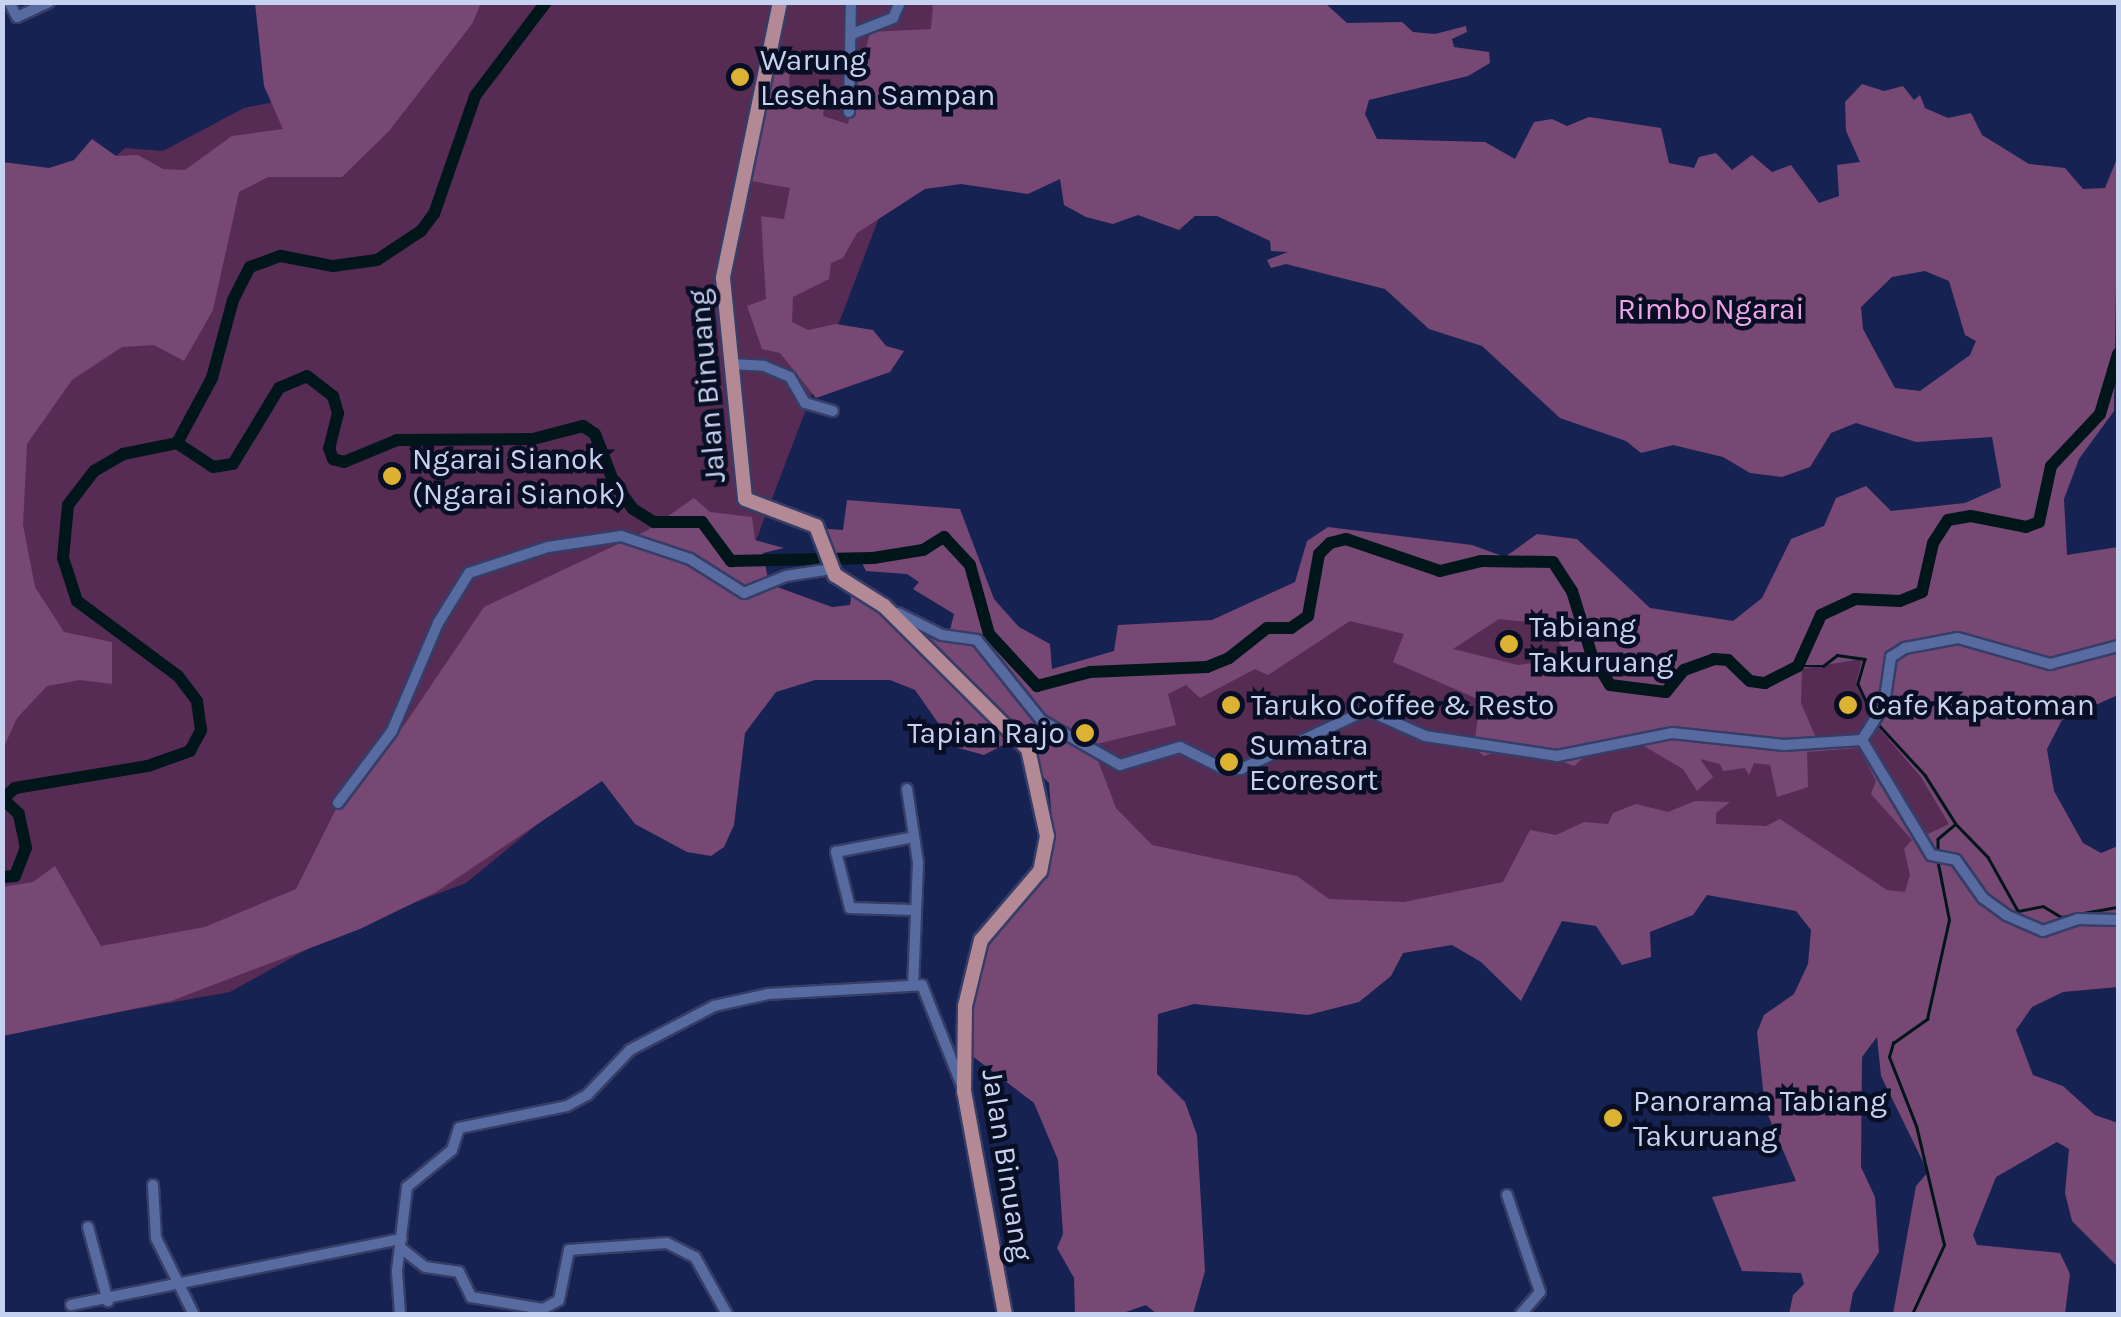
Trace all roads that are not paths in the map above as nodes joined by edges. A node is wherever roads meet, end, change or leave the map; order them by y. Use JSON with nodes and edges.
{"nodes":[{"id":1,"x":9,"y":2,"type":"edge"},
{"id":2,"x":49,"y":2,"type":"edge"},
{"id":3,"x":780,"y":2,"type":"edge"},
{"id":4,"x":851,"y":2,"type":"edge"},
{"id":5,"x":900,"y":2,"type":"edge"},
{"id":6,"x":852,"y":34,"type":"junction"},
{"id":7,"x":850,"y":112,"type":"dead end"},
{"id":8,"x":731,"y":364,"type":"junction"},
{"id":9,"x":833,"y":411,"type":"dead end"},
{"id":10,"x":829,"y":566,"type":"junction"},
{"id":11,"x":884,"y":606,"type":"junction"},
{"id":12,"x":2118,"y":646,"type":"edge"},
{"id":13,"x":1862,"y":740,"type":"junction"},
{"id":14,"x":907,"y":790,"type":"dead end"},
{"id":15,"x":338,"y":803,"type":"dead end"},
{"id":16,"x":914,"y":836,"type":"junction"},
{"id":17,"x":913,"y":910,"type":"junction"},
{"id":18,"x":2118,"y":920,"type":"edge"},
{"id":19,"x":913,"y":986,"type":"junction"},
{"id":20,"x":964,"y":1091,"type":"junction"},
{"id":21,"x":153,"y":1185,"type":"dead end"},
{"id":22,"x":1507,"y":1195,"type":"dead end"},
{"id":23,"x":88,"y":1227,"type":"dead end"},
{"id":24,"x":401,"y":1244,"type":"junction"},
{"id":25,"x":179,"y":1283,"type":"junction"},
{"id":26,"x":471,"y":1297,"type":"junction"},
{"id":27,"x":108,"y":1302,"type":"junction"},
{"id":28,"x":71,"y":1305,"type":"dead end"},
{"id":29,"x":193,"y":1313,"type":"edge"},
{"id":30,"x":400,"y":1314,"type":"edge"},
{"id":31,"x":482,"y":1314,"type":"edge"},
{"id":32,"x":726,"y":1314,"type":"edge"},
{"id":33,"x":1005,"y":1314,"type":"edge"},
{"id":34,"x":1521,"y":1314,"type":"edge"}],
"edges":[{"from":1,"to":2,"type":"street"},
{"from":3,"to":8,"type":"main road","name":"Jalan Binuang"},
{"from":4,"to":6,"type":"street"},
{"from":5,"to":6,"type":"street"},
{"from":6,"to":7,"type":"street"},
{"from":8,"to":9,"type":"street"},
{"from":8,"to":10,"type":"main road","name":"Jalan Binuang"},
{"from":10,"to":11,"type":"main road","name":"Jalan Binuang"},
{"from":10,"to":15,"type":"street"},
{"from":11,"to":13,"type":"street"},
{"from":11,"to":20,"type":"main road","name":"Jalan Binuang"},
{"from":12,"to":13,"type":"street"},
{"from":13,"to":18,"type":"street"},
{"from":14,"to":16,"type":"street"},
{"from":16,"to":17,"type":"street"},
{"from":16,"to":17,"type":"street"},
{"from":17,"to":19,"type":"street"},
{"from":19,"to":20,"type":"street"},
{"from":19,"to":24,"type":"street"},
{"from":20,"to":33,"type":"main road","name":"Jalan Binuang"},
{"from":21,"to":25,"type":"street"},
{"from":22,"to":34,"type":"street"},
{"from":23,"to":27,"type":"street"},
{"from":24,"to":25,"type":"street"},
{"from":24,"to":26,"type":"street"},
{"from":24,"to":30,"type":"street"},
{"from":25,"to":27,"type":"street"},
{"from":25,"to":29,"type":"street"},
{"from":26,"to":31,"type":"street"},
{"from":26,"to":32,"type":"street"},
{"from":27,"to":28,"type":"street"}]}
